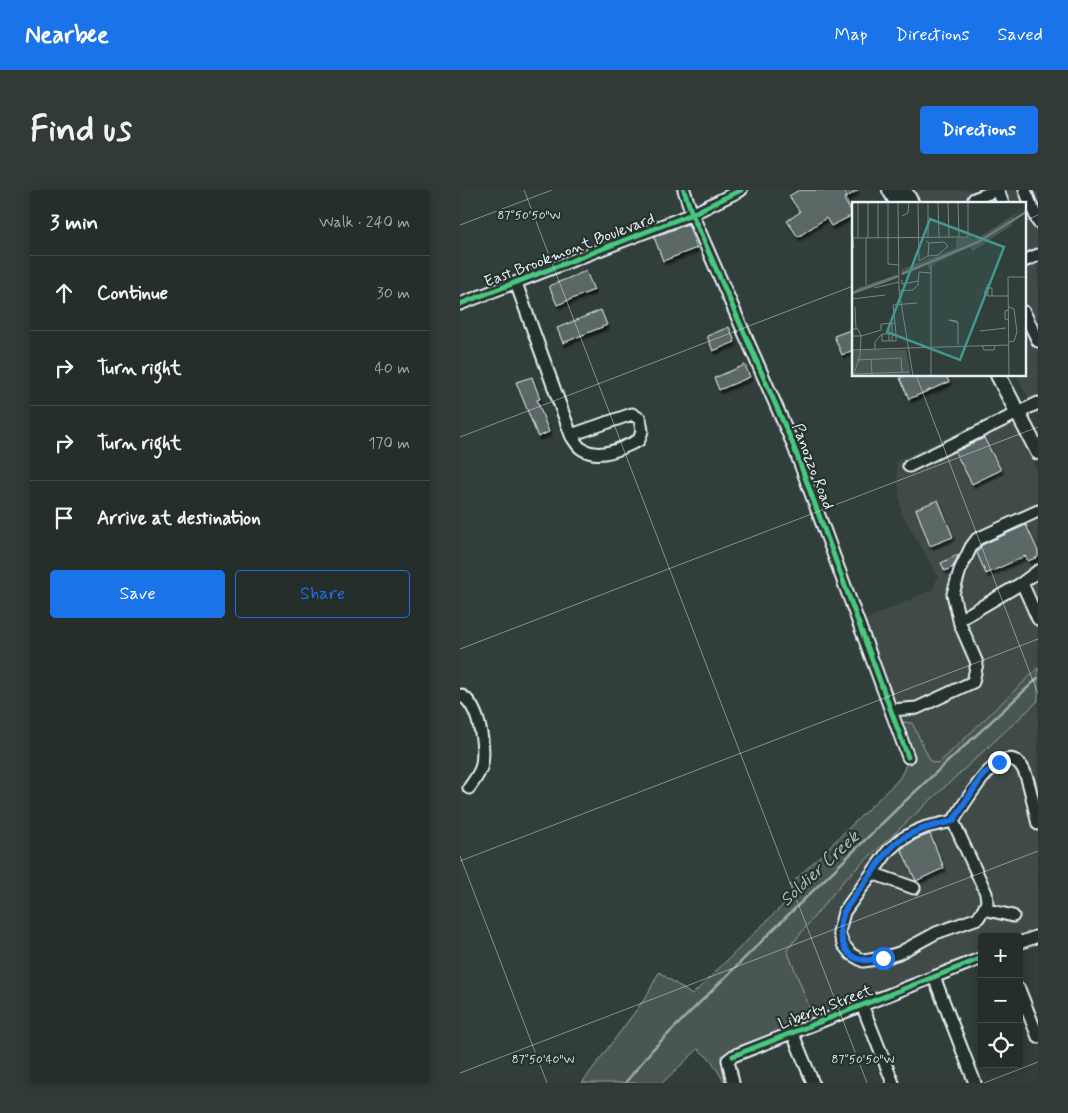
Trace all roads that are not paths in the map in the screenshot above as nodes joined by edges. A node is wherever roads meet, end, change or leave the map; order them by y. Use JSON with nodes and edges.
{"nodes":[{"id":1,"x":684,"y":190,"type":"edge"},
{"id":2,"x":741,"y":190,"type":"edge"},
{"id":3,"x":890,"y":190,"type":"edge"},
{"id":4,"x":904,"y":190,"type":"edge"},
{"id":5,"x":997,"y":190,"type":"edge"},
{"id":6,"x":1025,"y":190,"type":"edge"},
{"id":7,"x":974,"y":198,"type":"edge"},
{"id":8,"x":897,"y":202,"type":"edge"},
{"id":9,"x":911,"y":202,"type":"edge"},
{"id":10,"x":1003,"y":202,"type":"edge"},
{"id":11,"x":692,"y":214,"type":"junction"},
{"id":12,"x":1038,"y":222,"type":"edge"},
{"id":13,"x":1038,"y":255,"type":"edge"},
{"id":14,"x":1026,"y":259,"type":"edge"},
{"id":15,"x":516,"y":283,"type":"junction"},
{"id":16,"x":460,"y":304,"type":"edge"},
{"id":17,"x":1026,"y":316,"type":"edge"},
{"id":18,"x":1038,"y":341,"type":"edge"},
{"id":19,"x":999,"y":376,"type":"edge"},
{"id":20,"x":1038,"y":403,"type":"edge"},
{"id":21,"x":1018,"y":413,"type":"junction"},
{"id":22,"x":571,"y":435,"type":"junction"},
{"id":23,"x":1038,"y":452,"type":"edge"},
{"id":24,"x":909,"y":466,"type":"dead end"},
{"id":25,"x":1038,"y":511,"type":"edge"},
{"id":26,"x":1038,"y":571,"type":"edge"},
{"id":27,"x":1022,"y":583,"type":"junction"},
{"id":28,"x":1038,"y":619,"type":"edge"},
{"id":29,"x":959,"y":620,"type":"junction"},
{"id":30,"x":460,"y":695,"type":"edge"},
{"id":31,"x":891,"y":710,"type":"junction"},
{"id":32,"x":908,"y":757,"type":"dead end"},
{"id":33,"x":469,"y":788,"type":"dead end"},
{"id":34,"x":953,"y":821,"type":"junction"},
{"id":35,"x":1038,"y":824,"type":"edge"},
{"id":36,"x":872,"y":873,"type":"junction"},
{"id":37,"x":914,"y":888,"type":"dead end"},
{"id":38,"x":984,"y":910,"type":"junction"},
{"id":39,"x":1014,"y":916,"type":"dead end"},
{"id":40,"x":1038,"y":936,"type":"edge"},
{"id":41,"x":1023,"y":942,"type":"edge"},
{"id":42,"x":978,"y":960,"type":"edge"},
{"id":43,"x":934,"y":977,"type":"junction"},
{"id":44,"x":1023,"y":999,"type":"edge"},
{"id":45,"x":862,"y":1005,"type":"junction"},
{"id":46,"x":792,"y":1032,"type":"junction"},
{"id":47,"x":1038,"y":1037,"type":"edge"},
{"id":48,"x":733,"y":1083,"type":"edge"},
{"id":49,"x":813,"y":1083,"type":"edge"},
{"id":50,"x":893,"y":1083,"type":"edge"},
{"id":51,"x":975,"y":1083,"type":"edge"}],
"edges":[{"from":1,"to":11,"type":"street","name":"Panozzo Road"},
{"from":2,"to":11,"type":"street","name":"East Brookmont Boulevard"},
{"from":3,"to":8,"type":"main road"},
{"from":4,"to":9,"type":"main road"},
{"from":5,"to":7,"type":"street"},
{"from":5,"to":10,"type":"street"},
{"from":6,"to":12,"type":"street"},
{"from":11,"to":15,"type":"street","name":"East Brookmont Boulevard"},
{"from":11,"to":31,"type":"street","name":"Panozzo Road"},
{"from":13,"to":14,"type":"street"},
{"from":15,"to":16,"type":"street","name":"East Brookmont Boulevard"},
{"from":15,"to":22,"type":"street"},
{"from":17,"to":18,"type":"street"},
{"from":19,"to":21,"type":"main road"},
{"from":20,"to":21,"type":"street"},
{"from":21,"to":23,"type":"main road"},
{"from":21,"to":24,"type":"street"},
{"from":22,"to":22,"type":"street"},
{"from":25,"to":29,"type":"street"},
{"from":26,"to":27,"type":"street"},
{"from":27,"to":28,"type":"street"},
{"from":27,"to":29,"type":"street"},
{"from":29,"to":31,"type":"street"},
{"from":30,"to":33,"type":"street"},
{"from":31,"to":32,"type":"street","name":"Panozzo Road"},
{"from":34,"to":35,"type":"street"},
{"from":34,"to":36,"type":"street"},
{"from":34,"to":38,"type":"street"},
{"from":36,"to":37,"type":"street"},
{"from":36,"to":38,"type":"street"},
{"from":38,"to":39,"type":"street"},
{"from":40,"to":41,"type":"street"},
{"from":42,"to":43,"type":"street","name":"Liberty Street"},
{"from":43,"to":45,"type":"street","name":"Liberty Street"},
{"from":43,"to":51,"type":"street"},
{"from":44,"to":47,"type":"street"},
{"from":45,"to":46,"type":"street","name":"Liberty Street"},
{"from":45,"to":50,"type":"street"},
{"from":46,"to":48,"type":"street","name":"Liberty Street"},
{"from":46,"to":49,"type":"street"}]}
